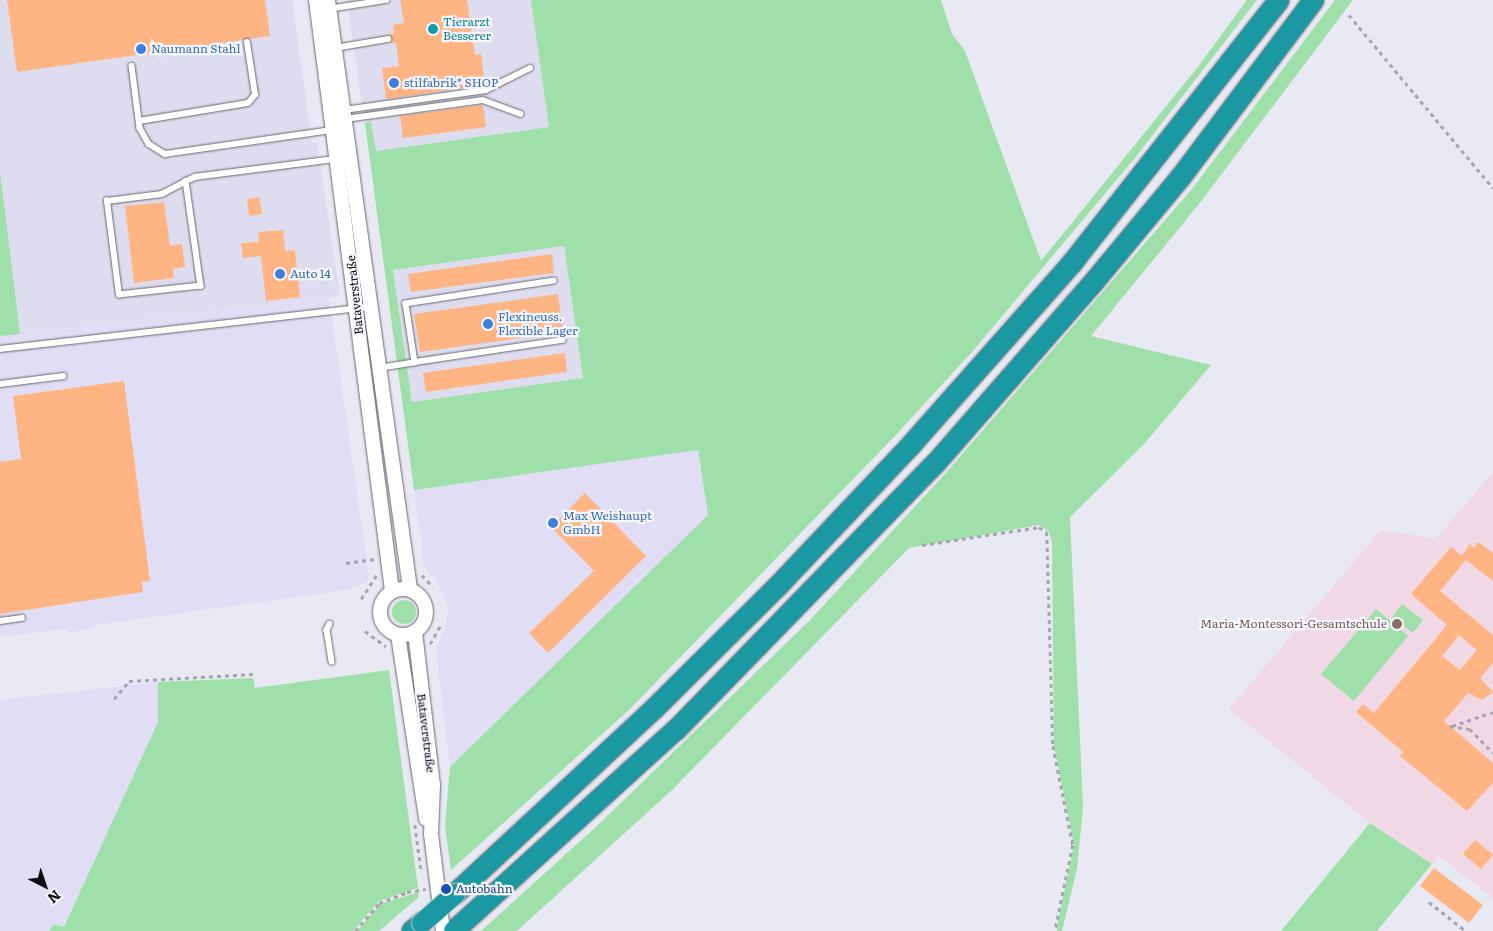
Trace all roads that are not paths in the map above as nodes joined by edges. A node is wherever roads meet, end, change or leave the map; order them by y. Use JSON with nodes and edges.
{"nodes":[{"id":1,"x":386,"y":0,"type":"edge"},
{"id":2,"x":1279,"y":0,"type":"edge"},
{"id":3,"x":1314,"y":0,"type":"edge"},
{"id":4,"x":368,"y":1,"type":"edge"},
{"id":5,"x":323,"y":5,"type":"edge"},
{"id":6,"x":388,"y":39,"type":"dead end"},
{"id":7,"x":247,"y":42,"type":"dead end"},
{"id":8,"x":329,"y":48,"type":"junction"},
{"id":9,"x":132,"y":66,"type":"dead end"},
{"id":10,"x":530,"y":68,"type":"dead end"},
{"id":11,"x":521,"y":114,"type":"dead end"},
{"id":12,"x":339,"y":120,"type":"junction"},
{"id":13,"x":139,"y":121,"type":"junction"},
{"id":14,"x":344,"y":158,"type":"junction"},
{"id":15,"x":186,"y":181,"type":"junction"},
{"id":16,"x":554,"y":281,"type":"dead end"},
{"id":17,"x":362,"y":308,"type":"junction"},
{"id":18,"x":562,"y":340,"type":"dead end"},
{"id":19,"x":0,"y":349,"type":"edge"},
{"id":20,"x":414,"y":362,"type":"junction"},
{"id":21,"x":377,"y":368,"type":"junction"},
{"id":22,"x":63,"y":376,"type":"dead end"},
{"id":23,"x":0,"y":384,"type":"edge"},
{"id":24,"x":410,"y":590,"type":"junction"},
{"id":25,"x":392,"y":591,"type":"junction"},
{"id":26,"x":22,"y":618,"type":"dead end"},
{"id":27,"x":0,"y":621,"type":"edge"},
{"id":28,"x":330,"y":624,"type":"dead end"},
{"id":29,"x":414,"y":632,"type":"junction"},
{"id":30,"x":398,"y":635,"type":"junction"},
{"id":31,"x":332,"y":662,"type":"dead end"},
{"id":32,"x":431,"y":834,"type":"junction"},
{"id":33,"x":447,"y":891,"type":"junction"},
{"id":34,"x":417,"y":927,"type":"edge"},
{"id":35,"x":452,"y":929,"type":"edge"}],
"edges":[{"from":1,"to":4,"type":"lane"},
{"from":2,"to":33,"type":"highway"},
{"from":3,"to":35,"type":"highway"},
{"from":4,"to":5,"type":"lane"},
{"from":5,"to":8,"type":"street","name":"Bataverstraße"},
{"from":6,"to":8,"type":"lane"},
{"from":7,"to":13,"type":"lane"},
{"from":8,"to":12,"type":"street","name":"Bataverstraße"},
{"from":9,"to":13,"type":"lane"},
{"from":10,"to":12,"type":"lane"},
{"from":11,"to":12,"type":"lane"},
{"from":12,"to":13,"type":"lane"},
{"from":12,"to":14,"type":"street","name":"Bataverstraße"},
{"from":14,"to":15,"type":"lane"},
{"from":14,"to":17,"type":"street","name":"Bataverstraße"},
{"from":15,"to":15,"type":"lane"},
{"from":16,"to":20,"type":"lane"},
{"from":17,"to":19,"type":"lane"},
{"from":17,"to":21,"type":"street","name":"Bataverstraße"},
{"from":17,"to":25,"type":"street","name":"Bataverstraße"},
{"from":18,"to":20,"type":"lane"},
{"from":20,"to":21,"type":"lane"},
{"from":21,"to":24,"type":"street","name":"Bataverstraße"},
{"from":22,"to":23,"type":"lane"},
{"from":24,"to":25,"type":"street"},
{"from":24,"to":29,"type":"street"},
{"from":25,"to":30,"type":"street"},
{"from":26,"to":27,"type":"lane"},
{"from":28,"to":31,"type":"lane"},
{"from":29,"to":30,"type":"street"},
{"from":29,"to":32,"type":"street","name":"Bataverstraße"},
{"from":30,"to":32,"type":"street","name":"Bataverstraße"},
{"from":32,"to":33,"type":"street","name":"Bataverstraße"},
{"from":33,"to":34,"type":"highway","bridge":true},
{"from":33,"to":35,"type":"street","name":"Bataverstraße"}]}
